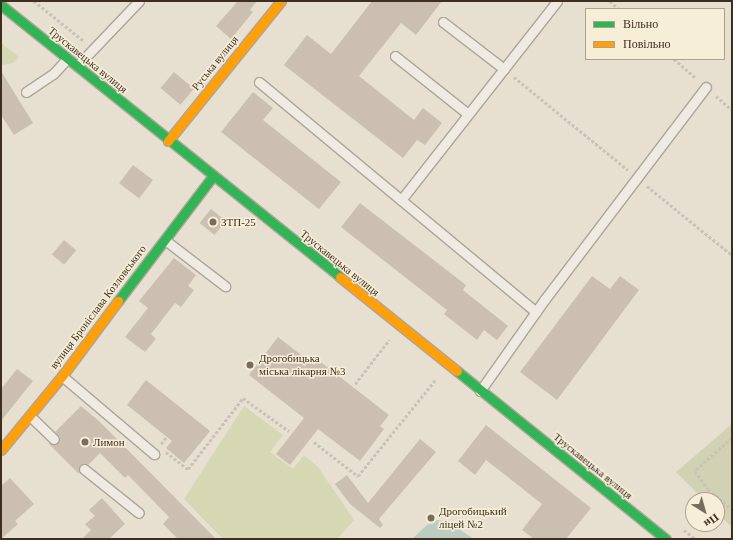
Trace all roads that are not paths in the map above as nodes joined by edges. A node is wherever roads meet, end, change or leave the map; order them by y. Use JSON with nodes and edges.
{"nodes":[{"id":1,"x":139,"y":1,"type":"edge"},
{"id":2,"x":281,"y":1,"type":"edge"},
{"id":3,"x":557,"y":1,"type":"edge"},
{"id":4,"x":1,"y":5,"type":"edge"},
{"id":5,"x":443,"y":22,"type":"dead end"},
{"id":6,"x":395,"y":56,"type":"dead end"},
{"id":7,"x":68,"y":59,"type":"junction"},
{"id":8,"x":77,"y":66,"type":"junction"},
{"id":9,"x":504,"y":69,"type":"junction"},
{"id":10,"x":259,"y":82,"type":"dead end"},
{"id":11,"x":706,"y":87,"type":"dead end"},
{"id":12,"x":26,"y":92,"type":"dead end"},
{"id":13,"x":468,"y":114,"type":"junction"},
{"id":14,"x":168,"y":141,"type":"junction"},
{"id":15,"x":212,"y":177,"type":"junction"},
{"id":16,"x":401,"y":200,"type":"junction"},
{"id":17,"x":165,"y":240,"type":"junction"},
{"id":18,"x":226,"y":286,"type":"dead end"},
{"id":19,"x":536,"y":312,"type":"junction"},
{"id":20,"x":62,"y":376,"type":"junction"},
{"id":21,"x":480,"y":390,"type":"junction"},
{"id":22,"x":30,"y":416,"type":"junction"},
{"id":23,"x":54,"y":439,"type":"dead end"},
{"id":24,"x":1,"y":450,"type":"edge"},
{"id":25,"x":156,"y":450,"type":"road end"},
{"id":26,"x":84,"y":469,"type":"dead end"},
{"id":27,"x":139,"y":513,"type":"dead end"},
{"id":28,"x":666,"y":539,"type":"edge"}],
"edges":[{"from":1,"to":8,"type":"lane"},
{"from":2,"to":14,"type":"main road","name":"Руська вулиця"},
{"from":3,"to":9,"type":"lane"},
{"from":4,"to":7,"type":"main road","name":"Трускавецька вулиця"},
{"from":5,"to":9,"type":"lane"},
{"from":6,"to":13,"type":"lane"},
{"from":7,"to":8,"type":"main road","name":"Трускавецька вулиця"},
{"from":7,"to":12,"type":"lane"},
{"from":8,"to":14,"type":"main road","name":"Трускавецька вулиця"},
{"from":9,"to":13,"type":"lane"},
{"from":10,"to":16,"type":"lane"},
{"from":11,"to":19,"type":"lane"},
{"from":13,"to":16,"type":"lane"},
{"from":14,"to":15,"type":"main road","name":"Трускавецька вулиця"},
{"from":15,"to":17,"type":"main road","name":"вулиця Броніслава Козловського"},
{"from":15,"to":21,"type":"main road","name":"Трускавецька вулиця"},
{"from":16,"to":19,"type":"lane"},
{"from":17,"to":18,"type":"lane"},
{"from":17,"to":20,"type":"main road","name":"вулиця Броніслава Козловського"},
{"from":19,"to":21,"type":"lane"},
{"from":20,"to":22,"type":"main road","name":"вулиця Броніслава Козловського"},
{"from":20,"to":25,"type":"lane"},
{"from":21,"to":28,"type":"main road","name":"Трускавецька вулиця"},
{"from":22,"to":23,"type":"lane"},
{"from":22,"to":24,"type":"main road","name":"вулиця Броніслава Козловського"},
{"from":26,"to":27,"type":"lane"}]}
